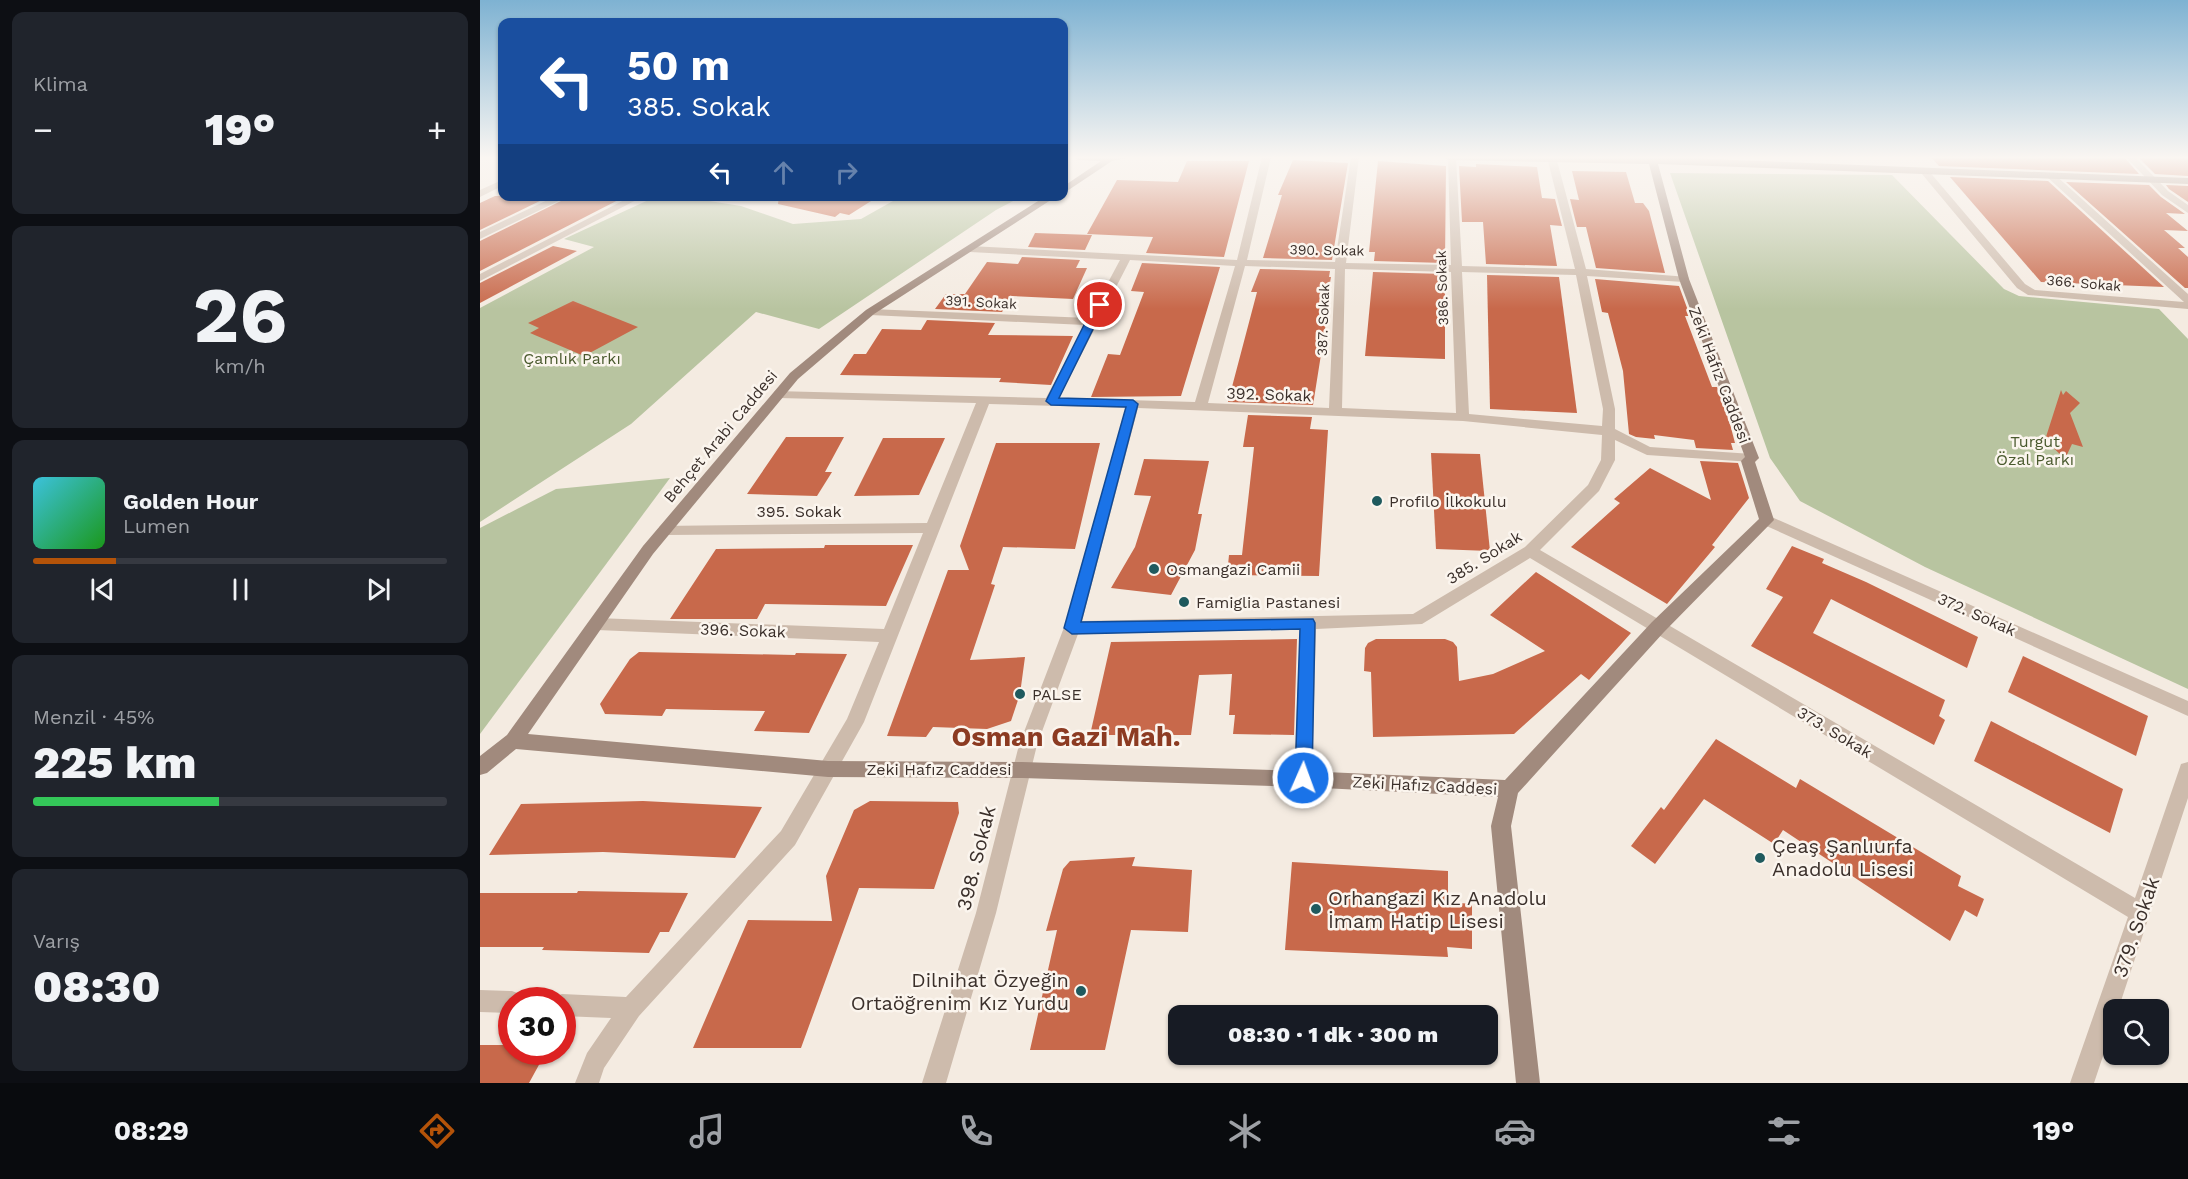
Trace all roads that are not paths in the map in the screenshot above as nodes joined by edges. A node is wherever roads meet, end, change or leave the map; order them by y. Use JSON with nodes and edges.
{"nodes":[{"id":1,"x":540,"y":208,"type":"edge"},
{"id":2,"x":617,"y":208,"type":"edge"},
{"id":3,"x":1035,"y":208,"type":"edge"},
{"id":4,"x":1255,"y":208,"type":"edge"},
{"id":5,"x":1348,"y":208,"type":"edge"},
{"id":6,"x":1453,"y":208,"type":"edge"},
{"id":7,"x":1564,"y":208,"type":"edge"},
{"id":8,"x":1665,"y":208,"type":"edge"},
{"id":9,"x":1955,"y":208,"type":"edge"},
{"id":10,"x":2086,"y":208,"type":"edge"},
{"id":11,"x":480,"y":236,"type":"edge"},
{"id":12,"x":970,"y":249,"type":"junction"},
{"id":13,"x":1127,"y":256,"type":"junction"},
{"id":14,"x":1241,"y":263,"type":"junction"},
{"id":15,"x":1340,"y":266,"type":"junction"},
{"id":16,"x":1456,"y":268,"type":"junction"},
{"id":17,"x":1581,"y":272,"type":"junction"},
{"id":18,"x":480,"y":278,"type":"edge"},
{"id":19,"x":1684,"y":279,"type":"junction"},
{"id":20,"x":2188,"y":300,"type":"edge"},
{"id":21,"x":2188,"y":306,"type":"edge"},
{"id":22,"x":870,"y":312,"type":"junction"},
{"id":23,"x":1090,"y":322,"type":"junction"},
{"id":24,"x":780,"y":394,"type":"junction"},
{"id":25,"x":984,"y":399,"type":"junction"},
{"id":26,"x":1051,"y":401,"type":"junction"},
{"id":27,"x":1133,"y":404,"type":"junction"},
{"id":28,"x":1200,"y":407,"type":"junction"},
{"id":29,"x":1335,"y":413,"type":"junction"},
{"id":30,"x":1462,"y":417,"type":"junction"},
{"id":31,"x":1608,"y":431,"type":"junction"},
{"id":32,"x":1752,"y":458,"type":"junction"},
{"id":33,"x":1767,"y":520,"type":"junction"},
{"id":34,"x":933,"y":528,"type":"junction"},
{"id":35,"x":665,"y":530,"type":"junction"},
{"id":36,"x":1530,"y":551,"type":"junction"},
{"id":37,"x":1308,"y":623,"type":"junction"},
{"id":38,"x":597,"y":624,"type":"junction"},
{"id":39,"x":1658,"y":627,"type":"junction"},
{"id":40,"x":1072,"y":628,"type":"junction"},
{"id":41,"x":889,"y":636,"type":"junction"},
{"id":42,"x":2188,"y":709,"type":"edge"},
{"id":43,"x":513,"y":741,"type":"junction"},
{"id":44,"x":480,"y":767,"type":"edge"},
{"id":45,"x":828,"y":769,"type":"junction"},
{"id":46,"x":1022,"y":770,"type":"junction"},
{"id":47,"x":2188,"y":770,"type":"edge"},
{"id":48,"x":1303,"y":778,"type":"junction"},
{"id":49,"x":1509,"y":789,"type":"junction"},
{"id":50,"x":2141,"y":913,"type":"junction"},
{"id":51,"x":480,"y":1001,"type":"edge"},
{"id":52,"x":498,"y":1002,"type":"edge"},
{"id":53,"x":576,"y":1006,"type":"edge"},
{"id":54,"x":631,"y":1008,"type":"junction"},
{"id":55,"x":587,"y":1083,"type":"edge"},
{"id":56,"x":934,"y":1083,"type":"edge"},
{"id":57,"x":1528,"y":1083,"type":"edge"},
{"id":58,"x":2082,"y":1083,"type":"edge"}],
"edges":[{"from":1,"to":11,"type":"street"},
{"from":2,"to":18,"type":"street"},
{"from":3,"to":12,"type":"main road","name":"Behçet Arabi Caddesi"},
{"from":4,"to":14,"type":"street"},
{"from":5,"to":15,"type":"street","name":"387. Sokak"},
{"from":6,"to":16,"type":"street","name":"386. Sokak"},
{"from":7,"to":17,"type":"street","name":"385. Sokak"},
{"from":8,"to":19,"type":"main road","name":"Zeki Hafız Caddesi"},
{"from":9,"to":21,"type":"street","name":"366. Sokak"},
{"from":10,"to":20,"type":"street"},
{"from":12,"to":13,"type":"street","name":"390. Sokak"},
{"from":12,"to":22,"type":"main road","name":"Behçet Arabi Caddesi"},
{"from":13,"to":14,"type":"street","name":"390. Sokak"},
{"from":13,"to":23,"type":"street"},
{"from":14,"to":15,"type":"street","name":"390. Sokak"},
{"from":14,"to":28,"type":"street"},
{"from":15,"to":16,"type":"street","name":"390. Sokak"},
{"from":15,"to":29,"type":"street","name":"387. Sokak"},
{"from":16,"to":17,"type":"street","name":"390. Sokak"},
{"from":16,"to":30,"type":"street","name":"386. Sokak"},
{"from":17,"to":19,"type":"street","name":"390. Sokak"},
{"from":17,"to":31,"type":"street","name":"385. Sokak"},
{"from":19,"to":32,"type":"main road","name":"Zeki Hafız Caddesi"},
{"from":22,"to":23,"type":"street","name":"391. Sokak"},
{"from":22,"to":24,"type":"main road","name":"Behçet Arabi Caddesi"},
{"from":23,"to":26,"type":"street"},
{"from":24,"to":25,"type":"street","name":"392. Sokak"},
{"from":24,"to":35,"type":"main road","name":"Behçet Arabi Caddesi"},
{"from":25,"to":26,"type":"street","name":"392. Sokak"},
{"from":25,"to":34,"type":"street"},
{"from":26,"to":27,"type":"street","name":"392. Sokak"},
{"from":27,"to":28,"type":"street","name":"392. Sokak"},
{"from":27,"to":40,"type":"street","name":"398. Sokak"},
{"from":28,"to":29,"type":"street","name":"392. Sokak"},
{"from":29,"to":30,"type":"street","name":"392. Sokak"},
{"from":30,"to":31,"type":"street","name":"392. Sokak"},
{"from":31,"to":32,"type":"street","name":"392. Sokak"},
{"from":31,"to":36,"type":"street","name":"385. Sokak"},
{"from":32,"to":33,"type":"main road","name":"Zeki Hafız Caddesi"},
{"from":33,"to":39,"type":"main road","name":"Zeki Hafız Caddesi"},
{"from":33,"to":42,"type":"street","name":"372. Sokak"},
{"from":34,"to":35,"type":"street","name":"395. Sokak"},
{"from":34,"to":41,"type":"street"},
{"from":35,"to":38,"type":"main road","name":"Behçet Arabi Caddesi"},
{"from":36,"to":37,"type":"street","name":"385. Sokak"},
{"from":36,"to":39,"type":"street","name":"373. Sokak"},
{"from":37,"to":40,"type":"street","name":"385. Sokak"},
{"from":37,"to":48,"type":"street"},
{"from":38,"to":41,"type":"street","name":"396. Sokak"},
{"from":38,"to":43,"type":"main road","name":"Behçet Arabi Caddesi"},
{"from":39,"to":49,"type":"main road","name":"Zeki Hafız Caddesi"},
{"from":39,"to":50,"type":"street","name":"373. Sokak"},
{"from":40,"to":46,"type":"street","name":"398. Sokak"},
{"from":41,"to":45,"type":"street"},
{"from":43,"to":44,"type":"main road","name":"Behçet Arabi Caddesi"},
{"from":43,"to":45,"type":"main road","name":"Zeki Hafız Caddesi"},
{"from":45,"to":46,"type":"main road","name":"Zeki Hafız Caddesi"},
{"from":45,"to":54,"type":"street"},
{"from":46,"to":48,"type":"main road","name":"Zeki Hafız Caddesi"},
{"from":46,"to":56,"type":"street","name":"398. Sokak"},
{"from":47,"to":50,"type":"street","name":"379. Sokak"},
{"from":48,"to":49,"type":"main road","name":"Zeki Hafız Caddesi"},
{"from":49,"to":57,"type":"main road"},
{"from":50,"to":58,"type":"street","name":"379. Sokak"},
{"from":51,"to":52,"type":"street"},
{"from":53,"to":54,"type":"street"},
{"from":54,"to":55,"type":"street"}]}
